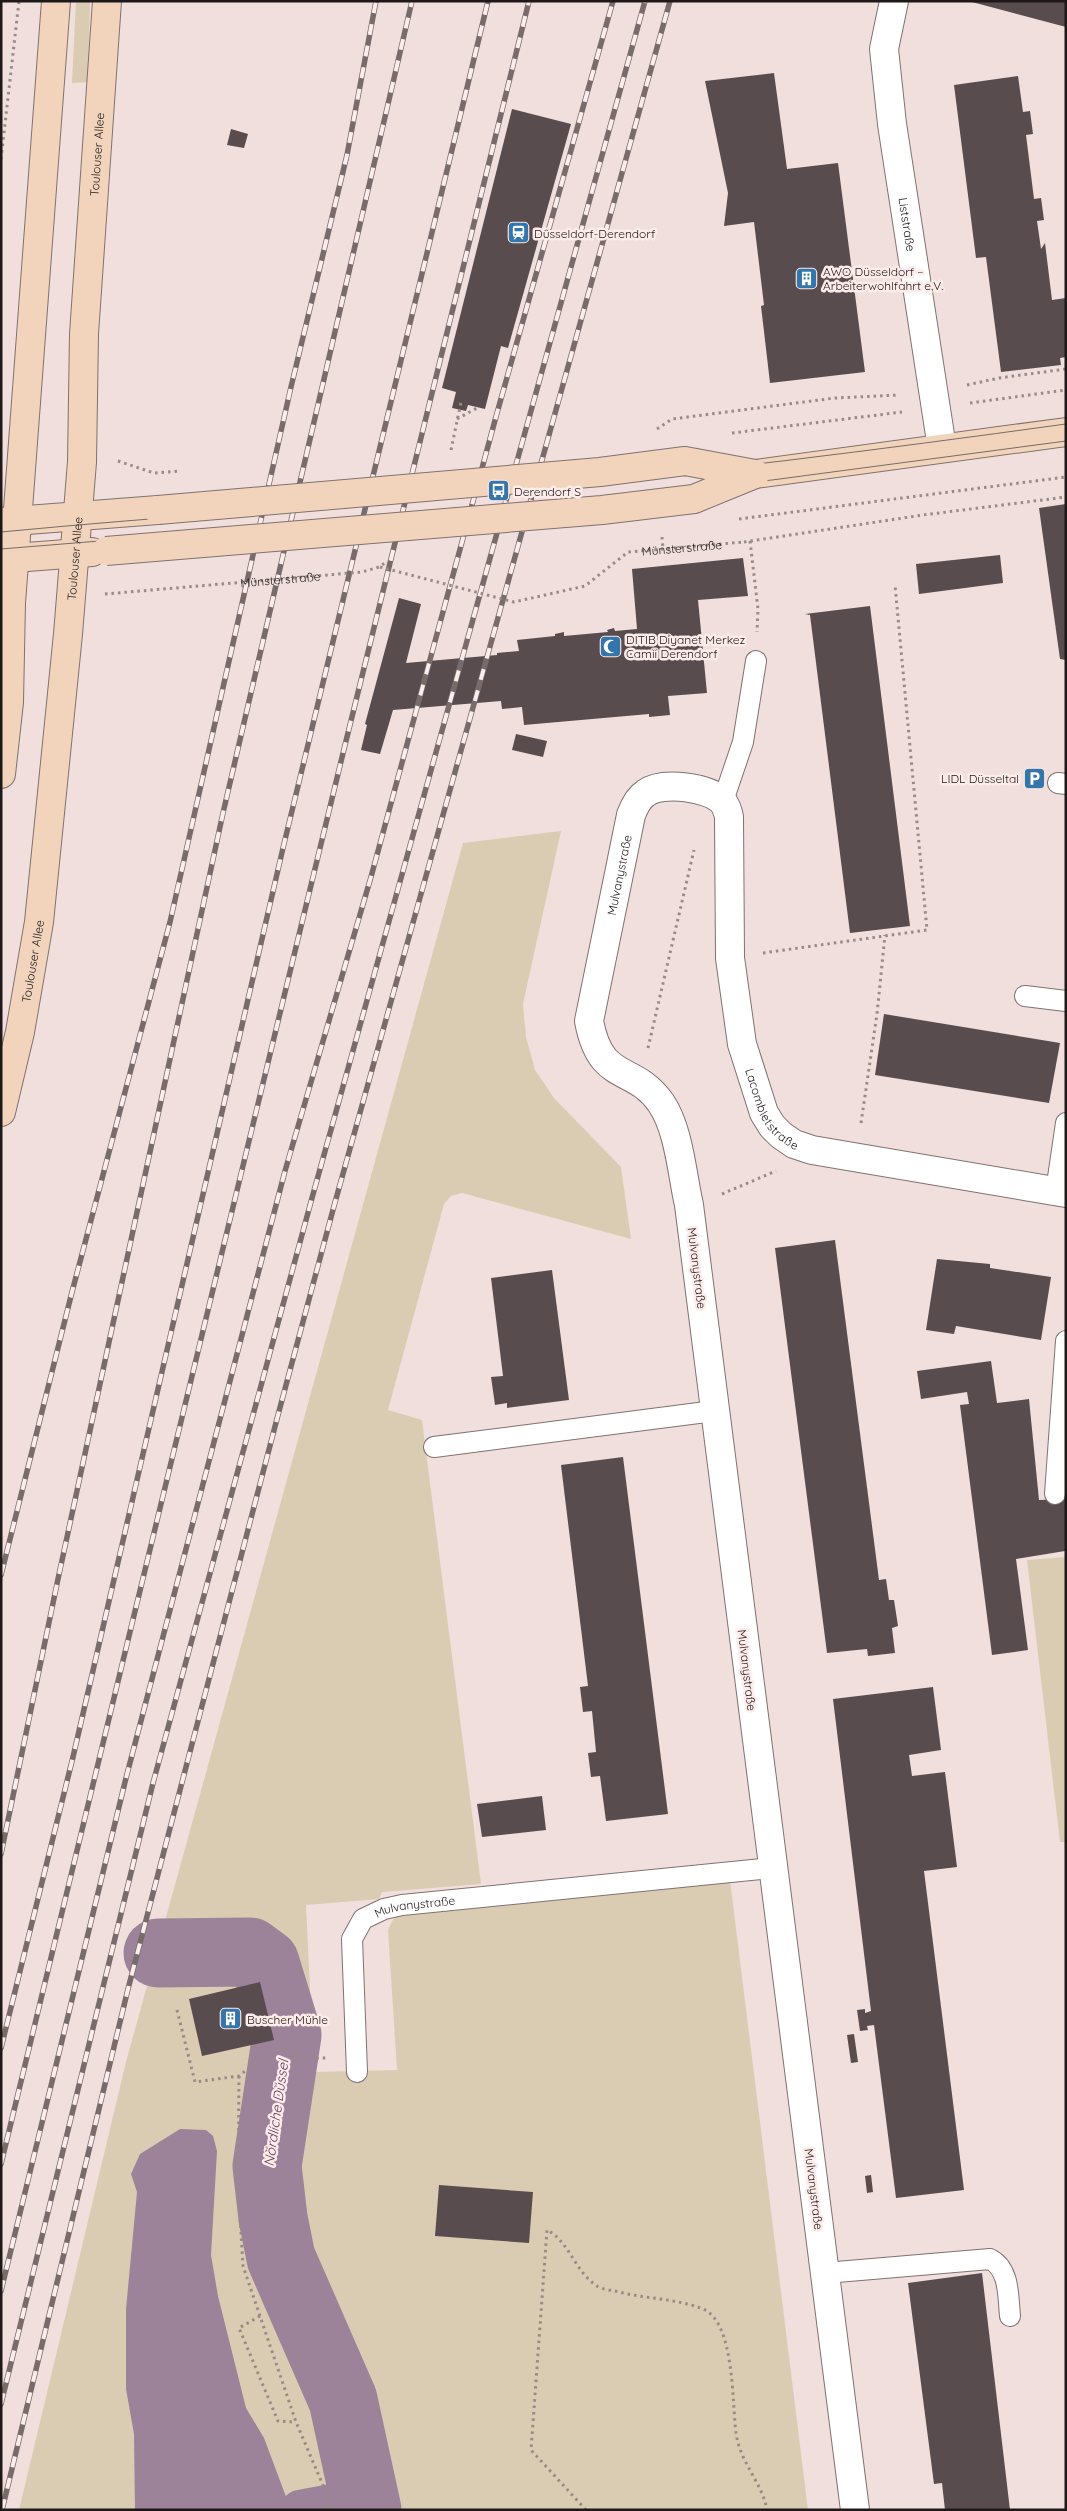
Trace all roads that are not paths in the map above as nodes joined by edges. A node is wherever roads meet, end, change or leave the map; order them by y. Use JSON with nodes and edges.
{"nodes":[{"id":1,"x":56,"y":1,"type":"edge"},
{"id":2,"x":107,"y":1,"type":"edge"},
{"id":3,"x":894,"y":1,"type":"edge"},
{"id":4,"x":1066,"y":432,"type":"edge"},
{"id":5,"x":942,"y":448,"type":"junction"},
{"id":6,"x":755,"y":474,"type":"junction"},
{"id":7,"x":77,"y":516,"type":"junction"},
{"id":8,"x":9,"y":521,"type":"edge"},
{"id":9,"x":74,"y":554,"type":"junction"},
{"id":10,"x":8,"y":559,"type":"edge"},
{"id":11,"x":756,"y":661,"type":"dead end"},
{"id":12,"x":1,"y":774,"type":"edge"},
{"id":13,"x":723,"y":802,"type":"junction"},
{"id":14,"x":1025,"y":996,"type":"dead end"},
{"id":15,"x":1066,"y":1001,"type":"edge"},
{"id":16,"x":1,"y":1112,"type":"edge"},
{"id":17,"x":1066,"y":1123,"type":"edge"},
{"id":18,"x":1061,"y":1192,"type":"edge"},
{"id":19,"x":1066,"y":1341,"type":"edge"},
{"id":20,"x":714,"y":1411,"type":"junction"},
{"id":21,"x":434,"y":1447,"type":"dead end"},
{"id":22,"x":1055,"y":1494,"type":"dead end"},
{"id":23,"x":772,"y":1868,"type":"junction"},
{"id":24,"x":357,"y":2072,"type":"dead end"},
{"id":25,"x":825,"y":2274,"type":"junction"},
{"id":26,"x":1010,"y":2316,"type":"dead end"},
{"id":27,"x":856,"y":2510,"type":"edge"}],
"edges":[{"from":1,"to":8,"type":"main road"},
{"from":2,"to":7,"type":"main road","name":"Toulouser Allee"},
{"from":3,"to":5,"type":"street","name":"Liststraße"},
{"from":4,"to":5,"type":"main road"},
{"from":5,"to":6,"type":"main road"},
{"from":6,"to":7,"type":"main road","bridge":true},
{"from":6,"to":9,"type":"main road","bridge":true},
{"from":7,"to":8,"type":"main road"},
{"from":7,"to":9,"type":"main road","name":"Toulouser Allee"},
{"from":8,"to":10,"type":"main road"},
{"from":9,"to":10,"type":"main road"},
{"from":9,"to":16,"type":"main road","name":"Toulouser Allee"},
{"from":10,"to":12,"type":"main road"},
{"from":11,"to":13,"type":"lane"},
{"from":13,"to":18,"type":"street","name":"Lacombletstraße"},
{"from":13,"to":20,"type":"street","name":"Mulvanystraße"},
{"from":14,"to":15,"type":"lane"},
{"from":17,"to":18,"type":"lane"},
{"from":19,"to":22,"type":"lane"},
{"from":20,"to":21,"type":"lane"},
{"from":20,"to":23,"type":"street","name":"Mulvanystraße"},
{"from":23,"to":24,"type":"lane","name":"Mulvanystraße"},
{"from":23,"to":25,"type":"street","name":"Mulvanystraße"},
{"from":25,"to":26,"type":"lane"},
{"from":25,"to":27,"type":"street","name":"Mulvanystraße"}]}
